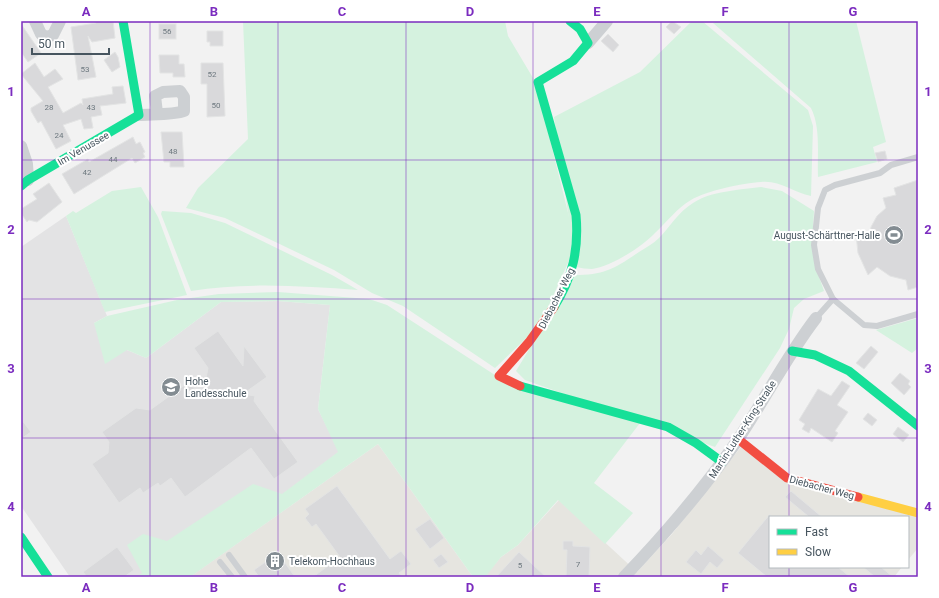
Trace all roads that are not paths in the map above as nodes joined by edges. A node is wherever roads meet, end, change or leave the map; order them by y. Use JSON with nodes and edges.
{"nodes":[{"id":1,"x":35,"y":21,"type":"edge"},
{"id":2,"x":60,"y":21,"type":"edge"},
{"id":3,"x":123,"y":21,"type":"edge"},
{"id":4,"x":570,"y":21,"type":"edge"},
{"id":5,"x":607,"y":21,"type":"edge"},
{"id":6,"x":588,"y":43,"type":"junction"},
{"id":7,"x":157,"y":113,"type":"dead end"},
{"id":8,"x":139,"y":115,"type":"junction"},
{"id":9,"x":21,"y":146,"type":"edge"},
{"id":10,"x":918,"y":157,"type":"edge"},
{"id":11,"x":24,"y":183,"type":"edge"},
{"id":12,"x":833,"y":299,"type":"junction"},
{"id":13,"x":918,"y":314,"type":"edge"},
{"id":14,"x":816,"y":318,"type":"joint"},
{"id":15,"x":792,"y":351,"type":"junction"},
{"id":16,"x":918,"y":426,"type":"edge"},
{"id":17,"x":738,"y":439,"type":"junction"},
{"id":18,"x":722,"y":462,"type":"junction"},
{"id":19,"x":918,"y":513,"type":"edge"},
{"id":20,"x":21,"y":537,"type":"edge"},
{"id":21,"x":229,"y":555,"type":"dead end"},
{"id":22,"x":220,"y":562,"type":"dead end"},
{"id":23,"x":48,"y":577,"type":"edge"},
{"id":24,"x":232,"y":577,"type":"edge"},
{"id":25,"x":245,"y":577,"type":"edge"},
{"id":26,"x":624,"y":577,"type":"edge"}],
"edges":[{"from":1,"to":2,"type":"street"},
{"from":3,"to":8,"type":"street"},
{"from":4,"to":6,"type":"street"},
{"from":5,"to":6,"type":"street","name":"Diebacher Weg"},
{"from":6,"to":18,"type":"street","name":"Diebacher Weg"},
{"from":7,"to":8,"type":"street","name":"Im Venussee"},
{"from":8,"to":11,"type":"street","name":"Im Venussee"},
{"from":9,"to":11,"type":"street","name":"Im Venussee"},
{"from":10,"to":12,"type":"lane"},
{"from":12,"to":13,"type":"lane"},
{"from":12,"to":14,"type":"lane"},
{"from":14,"to":15,"type":"street","name":"Martin-Luther-King-Straße"},
{"from":15,"to":16,"type":"street"},
{"from":15,"to":17,"type":"street","name":"Martin-Luther-King-Straße"},
{"from":17,"to":18,"type":"street","name":"Martin-Luther-King-Straße"},
{"from":17,"to":19,"type":"street","name":"Diebacher Weg"},
{"from":18,"to":26,"type":"street","name":"Martin-Luther-King-Straße"},
{"from":20,"to":23,"type":"street"},
{"from":21,"to":25,"type":"lane"},
{"from":22,"to":24,"type":"lane"}]}
